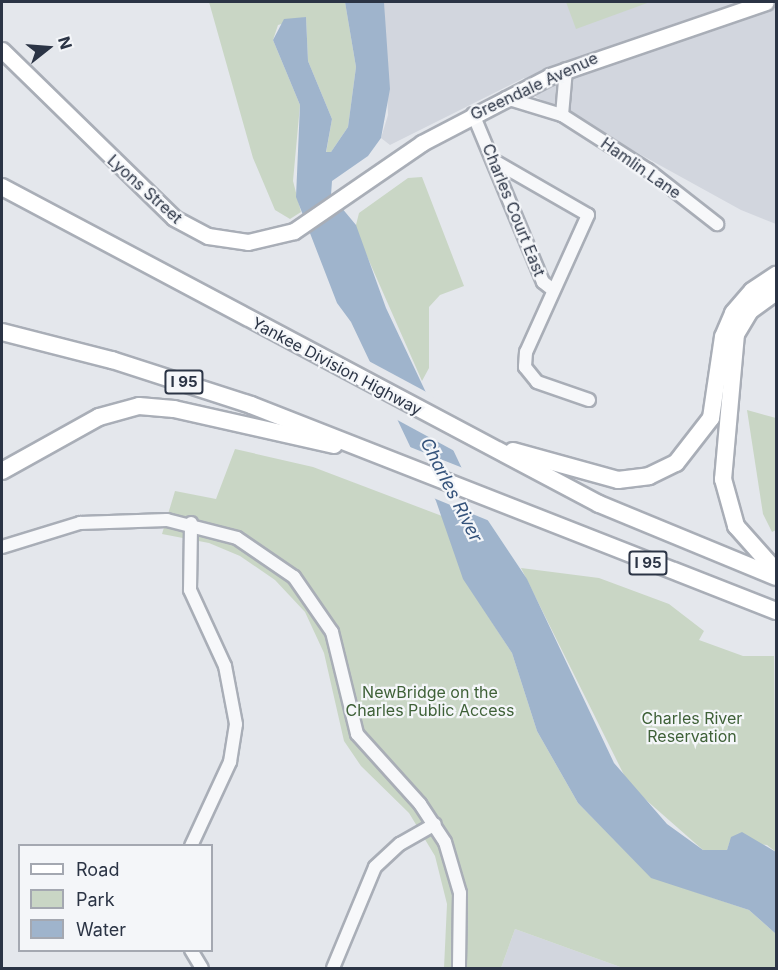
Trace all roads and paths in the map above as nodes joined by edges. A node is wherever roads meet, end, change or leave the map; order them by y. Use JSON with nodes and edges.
{"nodes":[{"id":1,"x":766,"y":2,"type":"edge"},
{"id":2,"x":2,"y":50,"type":"edge"},
{"id":3,"x":566,"y":69,"type":"junction"},
{"id":4,"x":506,"y":98,"type":"junction"},
{"id":5,"x":473,"y":114,"type":"junction"},
{"id":6,"x":562,"y":115,"type":"junction"},
{"id":7,"x":496,"y":162,"type":"junction"},
{"id":8,"x":2,"y":187,"type":"edge"},
{"id":9,"x":322,"y":212,"type":"joint"},
{"id":10,"x":717,"y":224,"type":"dead end"},
{"id":11,"x":777,"y":275,"type":"edge"},
{"id":12,"x":553,"y":290,"type":"junction"},
{"id":13,"x":777,"y":292,"type":"edge"},
{"id":14,"x":2,"y":332,"type":"edge"},
{"id":15,"x":589,"y":400,"type":"dead end"},
{"id":16,"x":483,"y":443,"type":"junction"},
{"id":17,"x":361,"y":449,"type":"junction"},
{"id":18,"x":2,"y":471,"type":"edge"},
{"id":19,"x":191,"y":523,"type":"junction"},
{"id":20,"x":2,"y":547,"type":"edge"},
{"id":21,"x":777,"y":571,"type":"edge"},
{"id":22,"x":777,"y":578,"type":"edge"},
{"id":23,"x":777,"y":611,"type":"edge"},
{"id":24,"x":435,"y":824,"type":"junction"},
{"id":25,"x":191,"y":844,"type":"edge"},
{"id":26,"x":192,"y":952,"type":"edge"},
{"id":27,"x":202,"y":969,"type":"edge"},
{"id":28,"x":333,"y":969,"type":"edge"},
{"id":29,"x":459,"y":969,"type":"edge"}],
"edges":[{"from":1,"to":3,"type":"main road","name":"Greendale Avenue"},
{"from":2,"to":9,"type":"main road","name":"Lyons Street"},
{"from":3,"to":4,"type":"main road","name":"Greendale Avenue"},
{"from":3,"to":6,"type":"street"},
{"from":4,"to":5,"type":"main road","name":"Greendale Avenue"},
{"from":4,"to":6,"type":"street","name":"Hamlin Lane"},
{"from":5,"to":7,"type":"street","name":"Charles Court East"},
{"from":5,"to":9,"type":"main road","name":"Greendale Avenue"},
{"from":6,"to":10,"type":"street","name":"Hamlin Lane"},
{"from":7,"to":12,"type":"street","name":"Charles Court East"},
{"from":7,"to":12,"type":"street"},
{"from":8,"to":16,"type":"highway","name":"Yankee Division Highway","number":"I 95"},
{"from":11,"to":16,"type":"highway"},
{"from":12,"to":15,"type":"street","name":"Charles Court East"},
{"from":13,"to":21,"type":"highway"},
{"from":14,"to":17,"type":"highway","number":"I 95"},
{"from":16,"to":22,"type":"highway","name":"Yankee Division Highway","number":"I 95"},
{"from":17,"to":18,"type":"highway"},
{"from":17,"to":23,"type":"highway","number":"I 95"},
{"from":19,"to":20,"type":"street"},
{"from":19,"to":24,"type":"street"},
{"from":19,"to":25,"type":"street"},
{"from":24,"to":28,"type":"street"},
{"from":24,"to":29,"type":"street"},
{"from":26,"to":27,"type":"street"}]}
